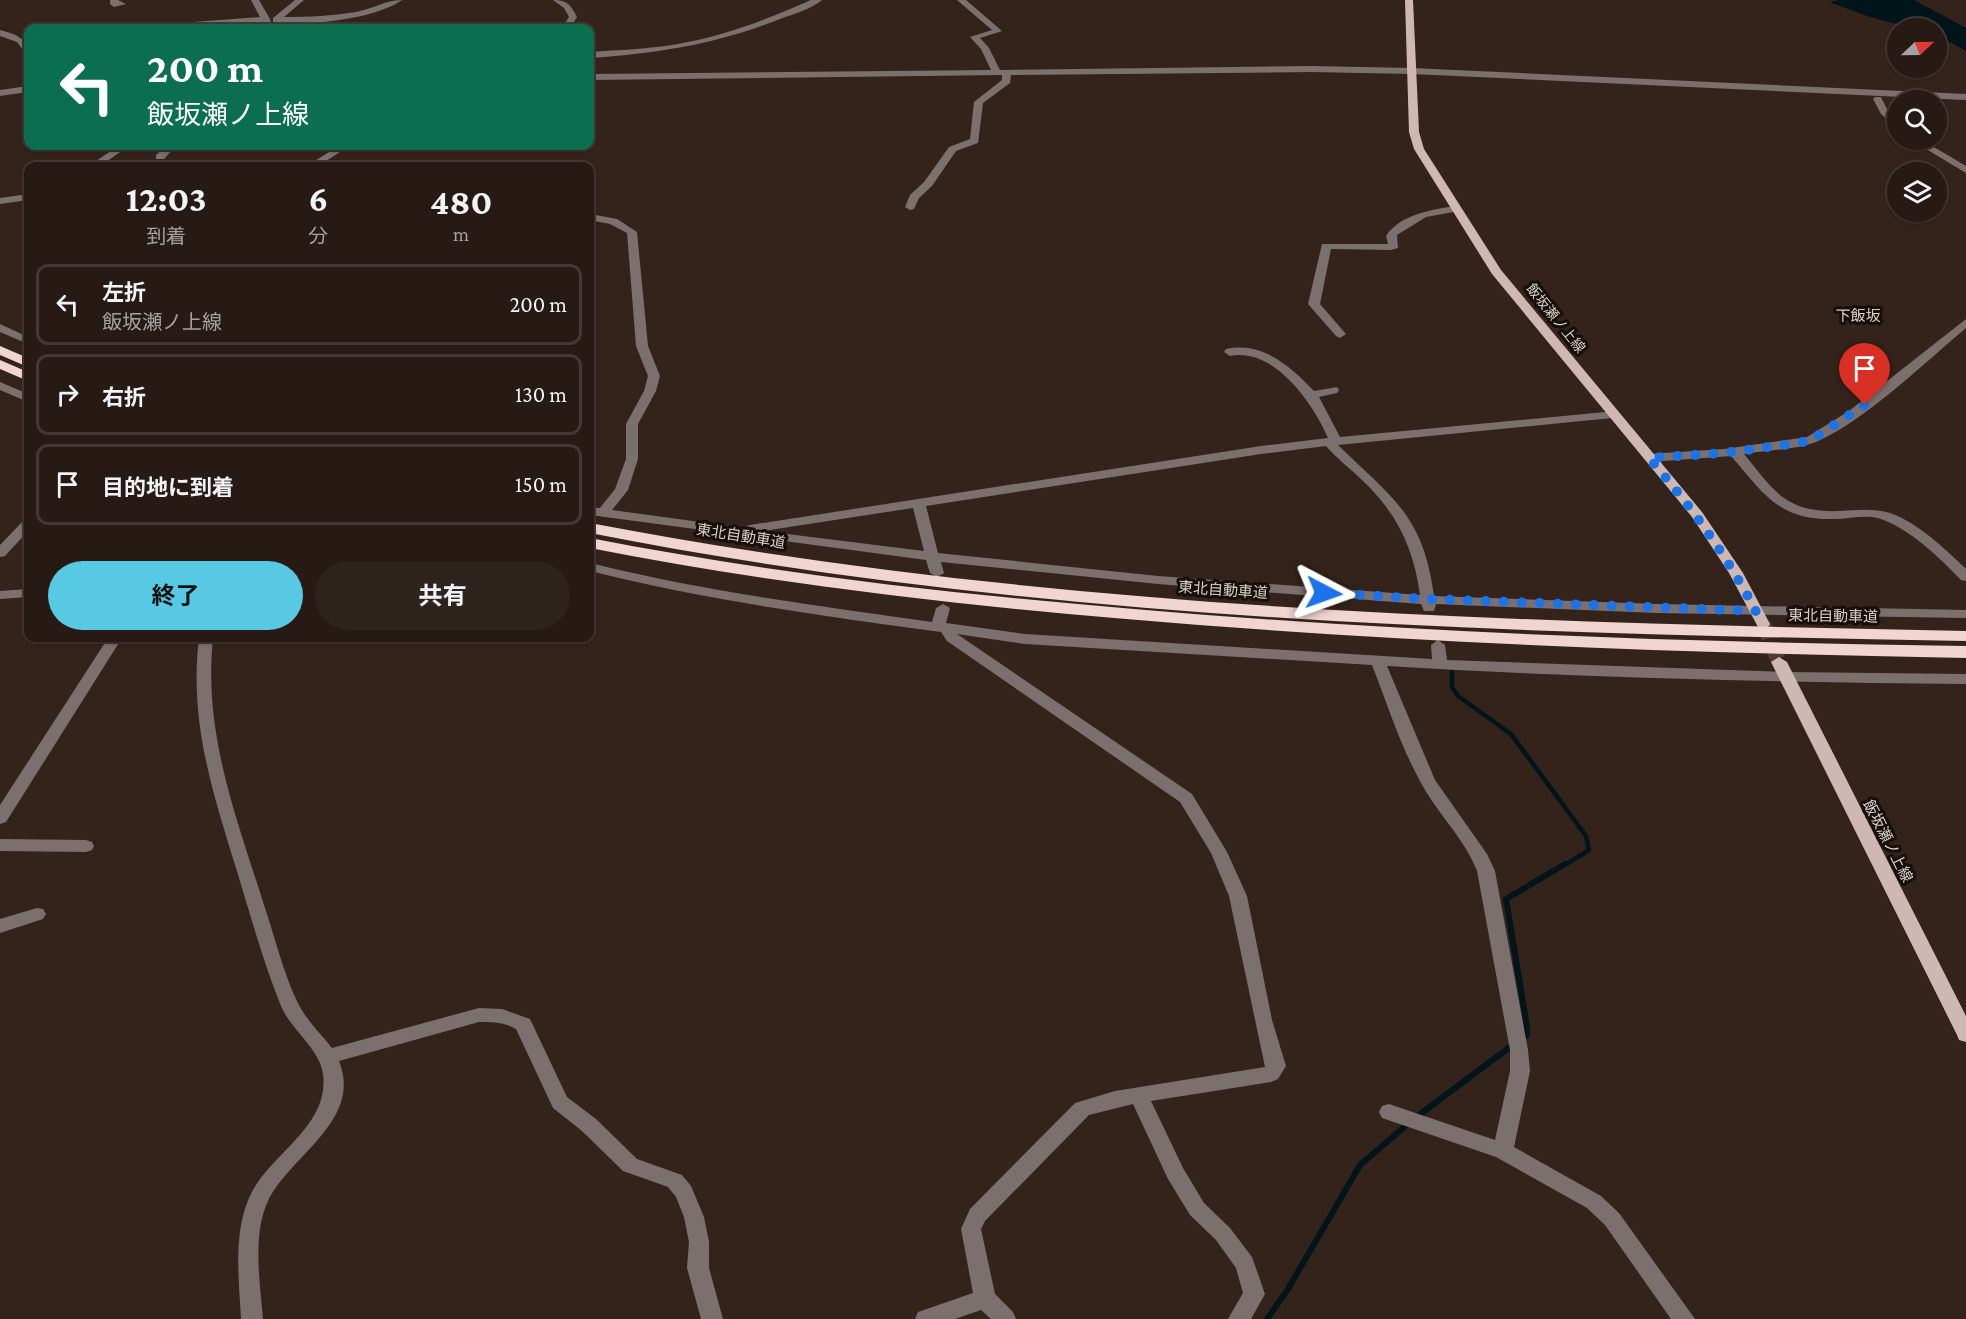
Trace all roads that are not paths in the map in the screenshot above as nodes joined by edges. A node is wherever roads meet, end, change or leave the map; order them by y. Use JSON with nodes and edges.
{"nodes":[{"id":1,"x":255,"y":0,"type":"edge"},
{"id":2,"x":300,"y":0,"type":"edge"},
{"id":3,"x":398,"y":0,"type":"edge"},
{"id":4,"x":557,"y":0,"type":"edge"},
{"id":5,"x":818,"y":0,"type":"edge"},
{"id":6,"x":961,"y":0,"type":"edge"},
{"id":7,"x":1409,"y":0,"type":"edge"},
{"id":8,"x":277,"y":20,"type":"junction"},
{"id":9,"x":267,"y":23,"type":"edge"},
{"id":10,"x":244,"y":24,"type":"edge"},
{"id":11,"x":569,"y":24,"type":"edge"},
{"id":12,"x":24,"y":32,"type":"edge"},
{"id":13,"x":4,"y":34,"type":"edge"},
{"id":14,"x":24,"y":46,"type":"edge"},
{"id":15,"x":594,"y":55,"type":"edge"},
{"id":16,"x":1412,"y":71,"type":"junction"},
{"id":17,"x":1002,"y":72,"type":"junction"},
{"id":18,"x":594,"y":77,"type":"edge"},
{"id":19,"x":1966,"y":89,"type":"edge"},
{"id":20,"x":24,"y":90,"type":"edge"},
{"id":21,"x":1835,"y":91,"type":"junction"},
{"id":22,"x":0,"y":93,"type":"edge"},
{"id":23,"x":1966,"y":97,"type":"edge"},
{"id":24,"x":1878,"y":99,"type":"junction"},
{"id":25,"x":1887,"y":99,"type":"edge"},
{"id":26,"x":1947,"y":102,"type":"edge"},
{"id":27,"x":1966,"y":103,"type":"edge"},
{"id":28,"x":1887,"y":115,"type":"edge"},
{"id":29,"x":118,"y":150,"type":"edge"},
{"id":30,"x":167,"y":150,"type":"edge"},
{"id":31,"x":336,"y":150,"type":"edge"},
{"id":32,"x":1933,"y":150,"type":"edge"},
{"id":33,"x":160,"y":157,"type":"dead end"},
{"id":34,"x":100,"y":162,"type":"edge"},
{"id":35,"x":318,"y":162,"type":"edge"},
{"id":36,"x":1966,"y":170,"type":"edge"},
{"id":37,"x":24,"y":198,"type":"edge"},
{"id":38,"x":0,"y":201,"type":"edge"},
{"id":39,"x":910,"y":207,"type":"dead end"},
{"id":40,"x":1455,"y":209,"type":"junction"},
{"id":41,"x":594,"y":219,"type":"edge"},
{"id":42,"x":1966,"y":322,"type":"edge"},
{"id":43,"x":0,"y":328,"type":"edge"},
{"id":44,"x":1340,"y":334,"type":"dead end"},
{"id":45,"x":24,"y":339,"type":"edge"},
{"id":46,"x":0,"y":350,"type":"edge"},
{"id":47,"x":1230,"y":352,"type":"dead end"},
{"id":48,"x":24,"y":361,"type":"edge"},
{"id":49,"x":0,"y":364,"type":"edge"},
{"id":50,"x":24,"y":375,"type":"edge"},
{"id":51,"x":0,"y":386,"type":"edge"},
{"id":52,"x":1333,"y":390,"type":"dead end"},
{"id":53,"x":1311,"y":395,"type":"junction"},
{"id":54,"x":24,"y":396,"type":"edge"},
{"id":55,"x":1612,"y":414,"type":"junction"},
{"id":56,"x":1333,"y":442,"type":"junction"},
{"id":57,"x":1735,"y":452,"type":"junction"},
{"id":58,"x":1649,"y":458,"type":"junction"},
{"id":59,"x":918,"y":503,"type":"junction"},
{"id":60,"x":596,"y":512,"type":"edge"},
{"id":61,"x":24,"y":528,"type":"edge"},
{"id":62,"x":594,"y":529,"type":"edge"},
{"id":63,"x":745,"y":532,"type":"junction"},
{"id":64,"x":594,"y":544,"type":"edge"},
{"id":65,"x":0,"y":553,"type":"edge"},
{"id":66,"x":934,"y":557,"type":"junction"},
{"id":67,"x":594,"y":568,"type":"edge"},
{"id":68,"x":937,"y":573,"type":"dead end"},
{"id":69,"x":1966,"y":577,"type":"edge"},
{"id":70,"x":24,"y":593,"type":"edge"},
{"id":71,"x":0,"y":595,"type":"edge"},
{"id":72,"x":1429,"y":604,"type":"junction"},
{"id":73,"x":943,"y":608,"type":"dead end"},
{"id":74,"x":1966,"y":614,"type":"edge"},
{"id":75,"x":1760,"y":618,"type":"junction"},
{"id":76,"x":942,"y":627,"type":"junction"},
{"id":77,"x":1966,"y":636,"type":"edge"},
{"id":78,"x":112,"y":642,"type":"edge"},
{"id":79,"x":206,"y":642,"type":"edge"},
{"id":80,"x":1438,"y":645,"type":"dead end"},
{"id":81,"x":1966,"y":652,"type":"edge"},
{"id":82,"x":1378,"y":662,"type":"junction"},
{"id":83,"x":1440,"y":665,"type":"junction"},
{"id":84,"x":1783,"y":670,"type":"junction"},
{"id":85,"x":1966,"y":679,"type":"edge"},
{"id":86,"x":0,"y":819,"type":"edge"},
{"id":87,"x":0,"y":845,"type":"edge"},
{"id":88,"x":86,"y":846,"type":"dead end"},
{"id":89,"x":38,"y":915,"type":"dead end"},
{"id":90,"x":0,"y":926,"type":"edge"},
{"id":91,"x":1965,"y":1030,"type":"edge"},
{"id":92,"x":327,"y":1057,"type":"junction"},
{"id":93,"x":1139,"y":1095,"type":"junction"},
{"id":94,"x":1389,"y":1112,"type":"dead end"},
{"id":95,"x":1503,"y":1151,"type":"junction"},
{"id":96,"x":984,"y":1299,"type":"junction"},
{"id":97,"x":252,"y":1319,"type":"edge"},
{"id":98,"x":712,"y":1319,"type":"edge"},
{"id":99,"x":926,"y":1319,"type":"edge"},
{"id":100,"x":1005,"y":1319,"type":"edge"},
{"id":101,"x":1239,"y":1319,"type":"edge"},
{"id":102,"x":1684,"y":1319,"type":"edge"}],
"edges":[{"from":1,"to":9,"type":"street"},
{"from":2,"to":8,"type":"street"},
{"from":3,"to":8,"type":"street"},
{"from":4,"to":11,"type":"street"},
{"from":5,"to":15,"type":"street"},
{"from":6,"to":17,"type":"street"},
{"from":7,"to":16,"type":"main road","name":"飯坂瀬ノ上線"},
{"from":8,"to":9,"type":"street"},
{"from":9,"to":10,"type":"street"},
{"from":12,"to":13,"type":"street"},
{"from":13,"to":14,"type":"street"},
{"from":16,"to":17,"type":"street"},
{"from":16,"to":21,"type":"street"},
{"from":16,"to":40,"type":"main road","name":"飯坂瀬ノ上線"},
{"from":17,"to":18,"type":"street"},
{"from":17,"to":39,"type":"street"},
{"from":19,"to":21,"type":"street"},
{"from":20,"to":22,"type":"street"},
{"from":21,"to":23,"type":"street"},
{"from":21,"to":24,"type":"street"},
{"from":24,"to":25,"type":"street"},
{"from":24,"to":28,"type":"street"},
{"from":26,"to":27,"type":"street"},
{"from":29,"to":34,"type":"street"},
{"from":30,"to":33,"type":"street"},
{"from":31,"to":35,"type":"street"},
{"from":32,"to":36,"type":"street"},
{"from":37,"to":38,"type":"street"},
{"from":40,"to":44,"type":"street"},
{"from":40,"to":55,"type":"main road","name":"飯坂瀬ノ上線"},
{"from":41,"to":60,"type":"street"},
{"from":42,"to":57,"type":"street"},
{"from":43,"to":45,"type":"street"},
{"from":46,"to":48,"type":"highway"},
{"from":47,"to":53,"type":"street"},
{"from":49,"to":50,"type":"highway"},
{"from":51,"to":54,"type":"street"},
{"from":52,"to":53,"type":"street"},
{"from":53,"to":56,"type":"street"},
{"from":55,"to":56,"type":"street"},
{"from":55,"to":58,"type":"main road","name":"飯坂瀬ノ上線"},
{"from":56,"to":59,"type":"street"},
{"from":56,"to":72,"type":"street"},
{"from":57,"to":58,"type":"street"},
{"from":57,"to":69,"type":"street"},
{"from":58,"to":75,"type":"main road","name":"飯坂瀬ノ上線"},
{"from":59,"to":63,"type":"street"},
{"from":59,"to":66,"type":"street"},
{"from":60,"to":63,"type":"street"},
{"from":61,"to":65,"type":"street"},
{"from":62,"to":77,"type":"highway","name":"東北自動車道"},
{"from":63,"to":66,"type":"street"},
{"from":64,"to":81,"type":"highway"},
{"from":66,"to":68,"type":"street"},
{"from":66,"to":72,"type":"street"},
{"from":67,"to":76,"type":"street"},
{"from":70,"to":71,"type":"street"},
{"from":72,"to":75,"type":"street"},
{"from":73,"to":76,"type":"street"},
{"from":74,"to":75,"type":"street"},
{"from":76,"to":82,"type":"street"},
{"from":76,"to":93,"type":"street"},
{"from":78,"to":86,"type":"street"},
{"from":79,"to":92,"type":"street"},
{"from":80,"to":83,"type":"street"},
{"from":82,"to":83,"type":"street"},
{"from":82,"to":95,"type":"street"},
{"from":83,"to":84,"type":"street"},
{"from":84,"to":85,"type":"street"},
{"from":84,"to":91,"type":"main road","name":"飯坂瀬ノ上線"},
{"from":87,"to":88,"type":"street"},
{"from":89,"to":90,"type":"street"},
{"from":92,"to":97,"type":"street"},
{"from":92,"to":98,"type":"street"},
{"from":93,"to":96,"type":"street"},
{"from":93,"to":101,"type":"street"},
{"from":94,"to":95,"type":"street"},
{"from":95,"to":102,"type":"street"},
{"from":96,"to":99,"type":"street"},
{"from":96,"to":100,"type":"street"}]}
